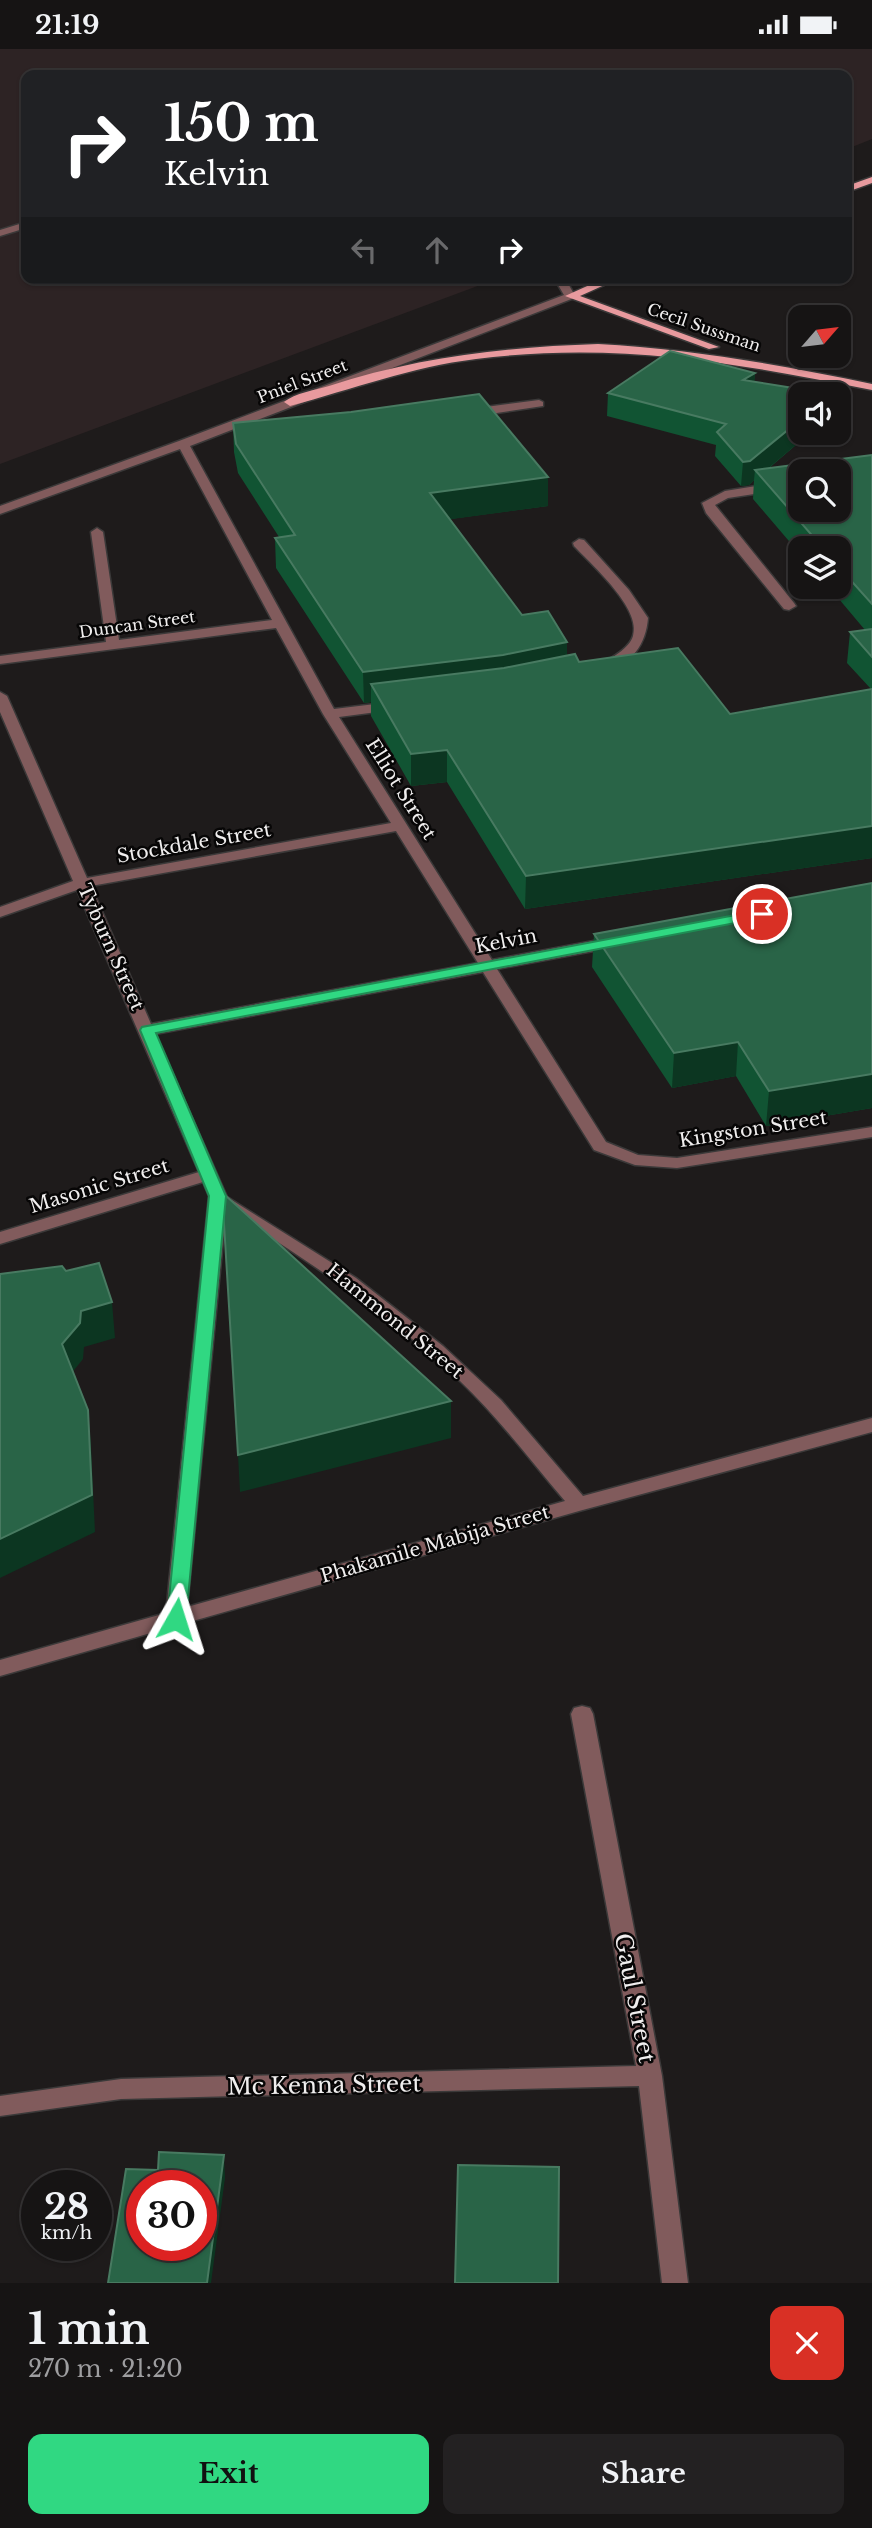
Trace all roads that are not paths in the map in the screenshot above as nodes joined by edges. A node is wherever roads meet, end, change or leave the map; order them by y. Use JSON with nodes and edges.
{"nodes":[{"id":1,"x":872,"y":180,"type":"edge"},
{"id":2,"x":852,"y":188,"type":"edge"},
{"id":3,"x":21,"y":227,"type":"edge"},
{"id":4,"x":0,"y":233,"type":"edge"},
{"id":5,"x":563,"y":284,"type":"edge"},
{"id":6,"x":600,"y":284,"type":"edge"},
{"id":7,"x":570,"y":296,"type":"junction"},
{"id":8,"x":786,"y":372,"type":"junction"},
{"id":9,"x":872,"y":387,"type":"edge"},
{"id":10,"x":290,"y":402,"type":"junction"},
{"id":11,"x":539,"y":404,"type":"dead end"},
{"id":12,"x":460,"y":415,"type":"edge"},
{"id":13,"x":229,"y":426,"type":"junction"},
{"id":14,"x":253,"y":433,"type":"edge"},
{"id":15,"x":183,"y":444,"type":"junction"},
{"id":16,"x":788,"y":485,"type":"edge"},
{"id":17,"x":0,"y":510,"type":"edge"},
{"id":18,"x":97,"y":532,"type":"dead end"},
{"id":19,"x":579,"y":543,"type":"dead end"},
{"id":20,"x":789,"y":606,"type":"dead end"},
{"id":21,"x":279,"y":623,"type":"junction"},
{"id":22,"x":113,"y":645,"type":"junction"},
{"id":23,"x":0,"y":660,"type":"edge"},
{"id":24,"x":595,"y":674,"type":"edge"},
{"id":25,"x":0,"y":695,"type":"edge"},
{"id":26,"x":410,"y":704,"type":"edge"},
{"id":27,"x":330,"y":714,"type":"junction"},
{"id":28,"x":398,"y":826,"type":"junction"},
{"id":29,"x":82,"y":883,"type":"junction"},
{"id":30,"x":0,"y":912,"type":"edge"},
{"id":31,"x":625,"y":940,"type":"edge"},
{"id":32,"x":490,"y":965,"type":"junction"},
{"id":33,"x":148,"y":1030,"type":"junction"},
{"id":34,"x":872,"y":1132,"type":"edge"},
{"id":35,"x":600,"y":1146,"type":"joint"},
{"id":36,"x":209,"y":1175,"type":"junction"},
{"id":37,"x":218,"y":1196,"type":"junction"},
{"id":38,"x":0,"y":1238,"type":"edge"},
{"id":39,"x":872,"y":1425,"type":"edge"},
{"id":40,"x":579,"y":1504,"type":"junction"},
{"id":41,"x":176,"y":1619,"type":"junction"},
{"id":42,"x":0,"y":1668,"type":"edge"},
{"id":43,"x":582,"y":1714,"type":"dead end"},
{"id":44,"x":650,"y":2076,"type":"junction"},
{"id":45,"x":0,"y":2106,"type":"edge"},
{"id":46,"x":675,"y":2283,"type":"edge"}],
"edges":[{"from":1,"to":2,"type":"main road"},
{"from":3,"to":4,"type":"street"},
{"from":5,"to":7,"type":"street"},
{"from":6,"to":7,"type":"main road","name":"Pniel Street"},
{"from":7,"to":8,"type":"main road","name":"Cecil Sussman"},
{"from":7,"to":10,"type":"street","name":"Pniel Street"},
{"from":8,"to":9,"type":"main road","name":"Cecil Sussman"},
{"from":8,"to":10,"type":"main road"},
{"from":10,"to":13,"type":"street","name":"Pniel Street"},
{"from":11,"to":12,"type":"street"},
{"from":13,"to":14,"type":"street"},
{"from":13,"to":15,"type":"street","name":"Pniel Street"},
{"from":15,"to":17,"type":"street","name":"Pniel Street"},
{"from":15,"to":21,"type":"street","name":"Elliot Street"},
{"from":16,"to":20,"type":"street"},
{"from":18,"to":22,"type":"street"},
{"from":19,"to":24,"type":"street"},
{"from":21,"to":22,"type":"street","name":"Duncan Street"},
{"from":21,"to":27,"type":"street","name":"Elliot Street"},
{"from":22,"to":23,"type":"street","name":"Duncan Street"},
{"from":25,"to":29,"type":"street","name":"Tyburn Street"},
{"from":26,"to":27,"type":"street"},
{"from":27,"to":28,"type":"street","name":"Elliot Street"},
{"from":28,"to":29,"type":"street","name":"Stockdale Street"},
{"from":28,"to":32,"type":"street","name":"Elliot Street"},
{"from":29,"to":30,"type":"street","name":"Stockdale Street"},
{"from":29,"to":33,"type":"street","name":"Tyburn Street"},
{"from":31,"to":32,"type":"street","name":"Kelvin"},
{"from":32,"to":33,"type":"street","name":"Kelvin"},
{"from":32,"to":35,"type":"street","name":"Elliot Street"},
{"from":33,"to":36,"type":"street","name":"Tyburn Street"},
{"from":34,"to":35,"type":"street","name":"Kingston Street"},
{"from":36,"to":37,"type":"street","name":"Tyburn Street"},
{"from":36,"to":38,"type":"street","name":"Masonic Street"},
{"from":37,"to":40,"type":"street","name":"Hammond Street"},
{"from":37,"to":41,"type":"street","name":"Tyburn Street"},
{"from":39,"to":40,"type":"street","name":"Phakamile Mabija Street"},
{"from":40,"to":41,"type":"street","name":"Phakamile Mabija Street"},
{"from":41,"to":42,"type":"street","name":"Phakamile Mabija Street"},
{"from":43,"to":44,"type":"street","name":"Gaul Street"},
{"from":44,"to":45,"type":"street","name":"Mc Kenna Street"},
{"from":44,"to":46,"type":"street","name":"Gaul Street"}]}
